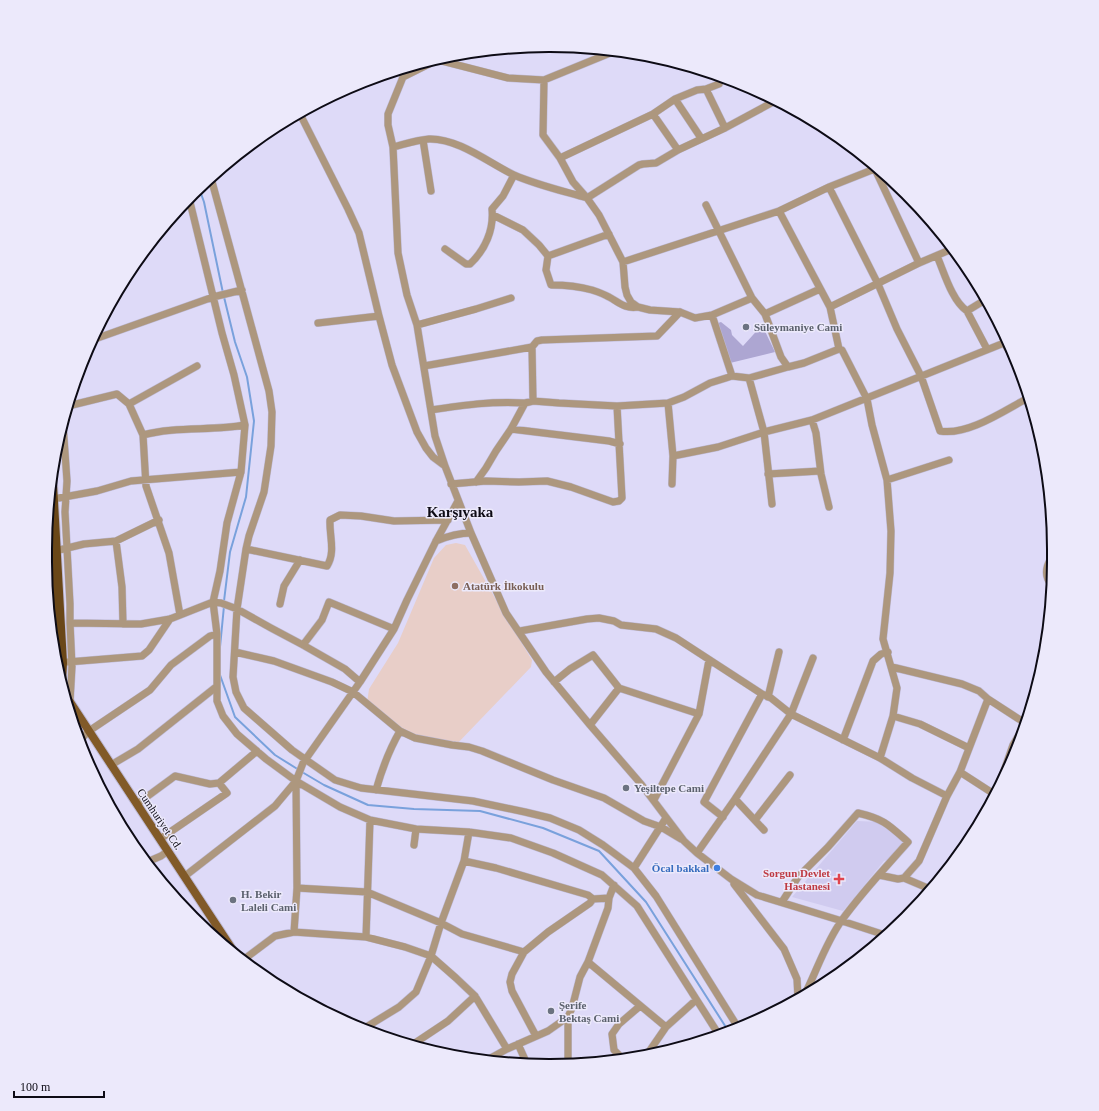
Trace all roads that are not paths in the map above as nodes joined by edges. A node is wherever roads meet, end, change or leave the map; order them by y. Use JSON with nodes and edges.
{"nodes":[{"id":1,"x":607,"y":55,"type":"edge"},
{"id":2,"x":449,"y":63,"type":"edge"},
{"id":3,"x":416,"y":70,"type":"edge"},
{"id":4,"x":544,"y":80,"type":"junction"},
{"id":5,"x":719,"y":84,"type":"dead end"},
{"id":6,"x":706,"y":89,"type":"junction"},
{"id":7,"x":676,"y":100,"type":"junction"},
{"id":8,"x":771,"y":103,"type":"edge"},
{"id":9,"x":653,"y":114,"type":"junction"},
{"id":10,"x":302,"y":118,"type":"edge"},
{"id":11,"x":726,"y":128,"type":"junction"},
{"id":12,"x":701,"y":138,"type":"junction"},
{"id":13,"x":423,"y":140,"type":"junction"},
{"id":14,"x":394,"y":147,"type":"junction"},
{"id":15,"x":678,"y":150,"type":"junction"},
{"id":16,"x":560,"y":158,"type":"junction"},
{"id":17,"x":871,"y":170,"type":"edge"},
{"id":18,"x":514,"y":175,"type":"junction"},
{"id":19,"x":880,"y":177,"type":"edge"},
{"id":20,"x":212,"y":184,"type":"edge"},
{"id":21,"x":829,"y":187,"type":"junction"},
{"id":22,"x":431,"y":191,"type":"dead end"},
{"id":23,"x":587,"y":198,"type":"junction"},
{"id":24,"x":191,"y":205,"type":"edge"},
{"id":25,"x":706,"y":205,"type":"dead end"},
{"id":26,"x":779,"y":211,"type":"junction"},
{"id":27,"x":493,"y":215,"type":"junction"},
{"id":28,"x":720,"y":231,"type":"junction"},
{"id":29,"x":609,"y":234,"type":"junction"},
{"id":30,"x":446,"y":249,"type":"dead end"},
{"id":31,"x":947,"y":251,"type":"edge"},
{"id":32,"x":548,"y":256,"type":"junction"},
{"id":33,"x":937,"y":256,"type":"junction"},
{"id":34,"x":623,"y":262,"type":"junction"},
{"id":35,"x":919,"y":263,"type":"junction"},
{"id":36,"x":878,"y":284,"type":"junction"},
{"id":37,"x":820,"y":289,"type":"junction"},
{"id":38,"x":239,"y":290,"type":"junction"},
{"id":39,"x":217,"y":296,"type":"junction"},
{"id":40,"x":511,"y":298,"type":"dead end"},
{"id":41,"x":752,"y":298,"type":"junction"},
{"id":42,"x":981,"y":303,"type":"edge"},
{"id":43,"x":638,"y":307,"type":"junction"},
{"id":44,"x":830,"y":307,"type":"junction"},
{"id":45,"x":680,"y":312,"type":"junction"},
{"id":46,"x":967,"y":312,"type":"junction"},
{"id":47,"x":765,"y":314,"type":"junction"},
{"id":48,"x":712,"y":315,"type":"junction"},
{"id":49,"x":379,"y":316,"type":"junction"},
{"id":50,"x":318,"y":323,"type":"dead end"},
{"id":51,"x":417,"y":326,"type":"junction"},
{"id":52,"x":99,"y":337,"type":"edge"},
{"id":53,"x":1002,"y":344,"type":"edge"},
{"id":54,"x":532,"y":347,"type":"junction"},
{"id":55,"x":839,"y":349,"type":"junction"},
{"id":56,"x":987,"y":349,"type":"junction"},
{"id":57,"x":197,"y":366,"type":"dead end"},
{"id":58,"x":424,"y":366,"type":"junction"},
{"id":59,"x":788,"y":367,"type":"junction"},
{"id":60,"x":732,"y":376,"type":"junction"},
{"id":61,"x":921,"y":376,"type":"junction"},
{"id":62,"x":749,"y":378,"type":"junction"},
{"id":63,"x":867,"y":399,"type":"junction"},
{"id":64,"x":1024,"y":400,"type":"edge"},
{"id":65,"x":533,"y":401,"type":"junction"},
{"id":66,"x":525,"y":403,"type":"junction"},
{"id":67,"x":668,"y":403,"type":"junction"},
{"id":68,"x":130,"y":404,"type":"junction"},
{"id":69,"x":74,"y":405,"type":"edge"},
{"id":70,"x":617,"y":406,"type":"junction"},
{"id":71,"x":431,"y":410,"type":"junction"},
{"id":72,"x":812,"y":420,"type":"junction"},
{"id":73,"x":246,"y":426,"type":"junction"},
{"id":74,"x":511,"y":430,"type":"junction"},
{"id":75,"x":764,"y":432,"type":"junction"},
{"id":76,"x":143,"y":435,"type":"junction"},
{"id":77,"x":64,"y":443,"type":"edge"},
{"id":78,"x":620,"y":444,"type":"junction"},
{"id":79,"x":673,"y":456,"type":"junction"},
{"id":80,"x":949,"y":460,"type":"dead end"},
{"id":81,"x":445,"y":466,"type":"junction"},
{"id":82,"x":820,"y":471,"type":"junction"},
{"id":83,"x":241,"y":472,"type":"junction"},
{"id":84,"x":768,"y":474,"type":"junction"},
{"id":85,"x":145,"y":480,"type":"junction"},
{"id":86,"x":887,"y":480,"type":"junction"},
{"id":87,"x":476,"y":482,"type":"junction"},
{"id":88,"x":451,"y":484,"type":"junction"},
{"id":89,"x":672,"y":484,"type":"dead end"},
{"id":90,"x":66,"y":497,"type":"junction"},
{"id":91,"x":55,"y":499,"type":"edge"},
{"id":92,"x":458,"y":502,"type":"junction"},
{"id":93,"x":772,"y":504,"type":"dead end"},
{"id":94,"x":829,"y":507,"type":"dead end"},
{"id":95,"x":53,"y":512,"type":"edge"},
{"id":96,"x":158,"y":520,"type":"junction"},
{"id":97,"x":448,"y":520,"type":"junction"},
{"id":98,"x":471,"y":533,"type":"junction"},
{"id":99,"x":436,"y":540,"type":"junction"},
{"id":100,"x":116,"y":541,"type":"junction"},
{"id":101,"x":67,"y":548,"type":"junction"},
{"id":102,"x":246,"y":549,"type":"junction"},
{"id":103,"x":55,"y":551,"type":"junction"},
{"id":104,"x":300,"y":560,"type":"junction"},
{"id":105,"x":213,"y":602,"type":"junction"},
{"id":106,"x":280,"y":604,"type":"dead end"},
{"id":107,"x":235,"y":609,"type":"junction"},
{"id":108,"x":180,"y":615,"type":"junction"},
{"id":109,"x":170,"y":619,"type":"junction"},
{"id":110,"x":70,"y":623,"type":"junction"},
{"id":111,"x":123,"y":624,"type":"junction"},
{"id":112,"x":394,"y":629,"type":"junction"},
{"id":113,"x":520,"y":631,"type":"junction"},
{"id":114,"x":216,"y":634,"type":"junction"},
{"id":115,"x":304,"y":645,"type":"junction"},
{"id":116,"x":235,"y":652,"type":"junction"},
{"id":117,"x":779,"y":652,"type":"dead end"},
{"id":118,"x":888,"y":652,"type":"junction"},
{"id":119,"x":813,"y":658,"type":"dead end"},
{"id":120,"x":709,"y":660,"type":"junction"},
{"id":121,"x":67,"y":663,"type":"junction"},
{"id":122,"x":892,"y":667,"type":"junction"},
{"id":123,"x":65,"y":671,"type":"edge"},
{"id":124,"x":360,"y":682,"type":"junction"},
{"id":125,"x":554,"y":682,"type":"junction"},
{"id":126,"x":68,"y":684,"type":"edge"},
{"id":127,"x":216,"y":687,"type":"junction"},
{"id":128,"x":619,"y":688,"type":"junction"},
{"id":129,"x":353,"y":692,"type":"junction"},
{"id":130,"x":765,"y":695,"type":"junction"},
{"id":131,"x":988,"y":699,"type":"junction"},
{"id":132,"x":75,"y":710,"type":"edge"},
{"id":133,"x":699,"y":714,"type":"junction"},
{"id":134,"x":791,"y":714,"type":"junction"},
{"id":135,"x":893,"y":716,"type":"junction"},
{"id":136,"x":1021,"y":721,"type":"edge"},
{"id":137,"x":590,"y":725,"type":"junction"},
{"id":138,"x":89,"y":731,"type":"junction"},
{"id":139,"x":400,"y":731,"type":"junction"},
{"id":140,"x":84,"y":736,"type":"edge"},
{"id":141,"x":843,"y":740,"type":"junction"},
{"id":142,"x":969,"y":748,"type":"junction"},
{"id":143,"x":257,"y":751,"type":"junction"},
{"id":144,"x":880,"y":758,"type":"junction"},
{"id":145,"x":305,"y":762,"type":"junction"},
{"id":146,"x":111,"y":766,"type":"junction"},
{"id":147,"x":960,"y":772,"type":"junction"},
{"id":148,"x":790,"y":774,"type":"dead end"},
{"id":149,"x":296,"y":781,"type":"junction"},
{"id":150,"x":219,"y":783,"type":"junction"},
{"id":151,"x":376,"y":790,"type":"junction"},
{"id":152,"x":990,"y":792,"type":"edge"},
{"id":153,"x":947,"y":796,"type":"junction"},
{"id":154,"x":735,"y":799,"type":"junction"},
{"id":155,"x":654,"y":800,"type":"junction"},
{"id":156,"x":137,"y":804,"type":"junction"},
{"id":157,"x":722,"y":817,"type":"junction"},
{"id":158,"x":666,"y":818,"type":"junction"},
{"id":159,"x":370,"y":820,"type":"junction"},
{"id":160,"x":755,"y":820,"type":"junction"},
{"id":161,"x":661,"y":827,"type":"junction"},
{"id":162,"x":416,"y":829,"type":"junction"},
{"id":163,"x":764,"y":830,"type":"dead end"},
{"id":164,"x":469,"y":832,"type":"junction"},
{"id":165,"x":160,"y":839,"type":"junction"},
{"id":166,"x":684,"y":841,"type":"junction"},
{"id":167,"x":414,"y":845,"type":"dead end"},
{"id":168,"x":168,"y":851,"type":"junction"},
{"id":169,"x":696,"y":853,"type":"junction"},
{"id":170,"x":152,"y":860,"type":"edge"},
{"id":171,"x":464,"y":861,"type":"junction"},
{"id":172,"x":634,"y":868,"type":"junction"},
{"id":173,"x":879,"y":875,"type":"junction"},
{"id":174,"x":185,"y":876,"type":"junction"},
{"id":175,"x":904,"y":878,"type":"junction"},
{"id":176,"x":731,"y":879,"type":"junction"},
{"id":177,"x":614,"y":885,"type":"junction"},
{"id":178,"x":926,"y":887,"type":"edge"},
{"id":179,"x":297,"y":888,"type":"junction"},
{"id":180,"x":367,"y":892,"type":"junction"},
{"id":181,"x":609,"y":898,"type":"junction"},
{"id":182,"x":593,"y":899,"type":"junction"},
{"id":183,"x":782,"y":902,"type":"junction"},
{"id":184,"x":842,"y":921,"type":"junction"},
{"id":185,"x":441,"y":923,"type":"junction"},
{"id":186,"x":294,"y":932,"type":"junction"},
{"id":187,"x":880,"y":934,"type":"edge"},
{"id":188,"x":366,"y":937,"type":"junction"},
{"id":189,"x":226,"y":940,"type":"edge"},
{"id":190,"x":524,"y":952,"type":"junction"},
{"id":191,"x":431,"y":956,"type":"junction"},
{"id":192,"x":248,"y":957,"type":"edge"},
{"id":193,"x":588,"y":962,"type":"junction"},
{"id":194,"x":809,"y":985,"type":"edge"},
{"id":195,"x":798,"y":992,"type":"edge"},
{"id":196,"x":475,"y":996,"type":"junction"},
{"id":197,"x":696,"y":1000,"type":"junction"},
{"id":198,"x":640,"y":1006,"type":"junction"},
{"id":199,"x":568,"y":1018,"type":"junction"},
{"id":200,"x":736,"y":1023,"type":"edge"},
{"id":201,"x":370,"y":1025,"type":"edge"},
{"id":202,"x":666,"y":1027,"type":"junction"},
{"id":203,"x":715,"y":1031,"type":"edge"},
{"id":204,"x":536,"y":1036,"type":"junction"},
{"id":205,"x":418,"y":1041,"type":"edge"},
{"id":206,"x":518,"y":1044,"type":"junction"},
{"id":207,"x":652,"y":1048,"type":"edge"},
{"id":208,"x":507,"y":1049,"type":"junction"},
{"id":209,"x":618,"y":1054,"type":"edge"},
{"id":210,"x":494,"y":1056,"type":"edge"},
{"id":211,"x":524,"y":1058,"type":"edge"},
{"id":212,"x":568,"y":1058,"type":"edge"}],
"edges":[{"from":1,"to":4,"type":"street"},
{"from":2,"to":4,"type":"street"},
{"from":3,"to":14,"type":"street"},
{"from":4,"to":16,"type":"street"},
{"from":5,"to":6,"type":"street"},
{"from":6,"to":7,"type":"street"},
{"from":6,"to":11,"type":"street"},
{"from":7,"to":9,"type":"street"},
{"from":7,"to":12,"type":"street"},
{"from":8,"to":11,"type":"street"},
{"from":9,"to":15,"type":"street"},
{"from":9,"to":16,"type":"street"},
{"from":10,"to":49,"type":"street"},
{"from":11,"to":12,"type":"street"},
{"from":12,"to":15,"type":"street"},
{"from":13,"to":14,"type":"street"},
{"from":13,"to":18,"type":"street"},
{"from":13,"to":22,"type":"street"},
{"from":14,"to":51,"type":"street"},
{"from":15,"to":23,"type":"street"},
{"from":16,"to":23,"type":"street"},
{"from":17,"to":21,"type":"street"},
{"from":18,"to":23,"type":"street"},
{"from":18,"to":27,"type":"street"},
{"from":19,"to":35,"type":"street"},
{"from":20,"to":38,"type":"street"},
{"from":21,"to":26,"type":"street"},
{"from":21,"to":36,"type":"street"},
{"from":23,"to":29,"type":"street"},
{"from":24,"to":39,"type":"street"},
{"from":25,"to":28,"type":"street"},
{"from":26,"to":28,"type":"street"},
{"from":26,"to":37,"type":"street"},
{"from":27,"to":30,"type":"street"},
{"from":27,"to":32,"type":"street"},
{"from":28,"to":34,"type":"street"},
{"from":28,"to":41,"type":"street"},
{"from":29,"to":32,"type":"street"},
{"from":29,"to":34,"type":"street"},
{"from":31,"to":33,"type":"street"},
{"from":32,"to":43,"type":"street"},
{"from":33,"to":35,"type":"street"},
{"from":33,"to":46,"type":"street"},
{"from":34,"to":43,"type":"street"},
{"from":35,"to":36,"type":"street"},
{"from":36,"to":44,"type":"street"},
{"from":36,"to":61,"type":"street"},
{"from":37,"to":44,"type":"street"},
{"from":37,"to":47,"type":"street"},
{"from":38,"to":39,"type":"street"},
{"from":38,"to":102,"type":"street"},
{"from":39,"to":52,"type":"street"},
{"from":39,"to":73,"type":"street"},
{"from":40,"to":51,"type":"street"},
{"from":41,"to":47,"type":"street"},
{"from":41,"to":48,"type":"street"},
{"from":42,"to":46,"type":"street"},
{"from":43,"to":45,"type":"street"},
{"from":44,"to":55,"type":"street"},
{"from":45,"to":48,"type":"street"},
{"from":45,"to":54,"type":"street"},
{"from":46,"to":56,"type":"street"},
{"from":47,"to":59,"type":"street"},
{"from":48,"to":60,"type":"street"},
{"from":49,"to":50,"type":"street"},
{"from":49,"to":81,"type":"street"},
{"from":51,"to":58,"type":"street"},
{"from":53,"to":56,"type":"street"},
{"from":54,"to":58,"type":"street"},
{"from":54,"to":65,"type":"street"},
{"from":55,"to":59,"type":"street"},
{"from":55,"to":63,"type":"street"},
{"from":56,"to":61,"type":"street"},
{"from":57,"to":68,"type":"street"},
{"from":58,"to":71,"type":"street"},
{"from":59,"to":62,"type":"street"},
{"from":60,"to":62,"type":"street"},
{"from":60,"to":67,"type":"street"},
{"from":61,"to":63,"type":"street"},
{"from":61,"to":64,"type":"street"},
{"from":62,"to":75,"type":"street"},
{"from":63,"to":72,"type":"street"},
{"from":63,"to":86,"type":"street"},
{"from":65,"to":66,"type":"street"},
{"from":65,"to":70,"type":"street"},
{"from":66,"to":71,"type":"street"},
{"from":66,"to":74,"type":"street"},
{"from":67,"to":70,"type":"street"},
{"from":67,"to":79,"type":"street"},
{"from":68,"to":69,"type":"street"},
{"from":68,"to":76,"type":"street"},
{"from":70,"to":78,"type":"street"},
{"from":71,"to":81,"type":"street"},
{"from":72,"to":75,"type":"street"},
{"from":72,"to":82,"type":"street"},
{"from":73,"to":76,"type":"street"},
{"from":73,"to":83,"type":"street"},
{"from":74,"to":78,"type":"street"},
{"from":74,"to":87,"type":"street"},
{"from":75,"to":79,"type":"street"},
{"from":75,"to":84,"type":"street"},
{"from":76,"to":85,"type":"street"},
{"from":77,"to":90,"type":"street"},
{"from":78,"to":87,"type":"street"},
{"from":79,"to":89,"type":"street"},
{"from":80,"to":86,"type":"street"},
{"from":81,"to":88,"type":"street"},
{"from":82,"to":84,"type":"street"},
{"from":82,"to":94,"type":"street"},
{"from":83,"to":85,"type":"street"},
{"from":83,"to":105,"type":"street"},
{"from":84,"to":93,"type":"street"},
{"from":85,"to":90,"type":"street"},
{"from":85,"to":96,"type":"street"},
{"from":86,"to":118,"type":"street"},
{"from":87,"to":88,"type":"street"},
{"from":88,"to":92,"type":"street"},
{"from":90,"to":91,"type":"street"},
{"from":90,"to":101,"type":"street"},
{"from":92,"to":97,"type":"street"},
{"from":92,"to":98,"type":"street"},
{"from":95,"to":103,"type":"highway"},
{"from":96,"to":100,"type":"street"},
{"from":96,"to":108,"type":"street"},
{"from":97,"to":99,"type":"street"},
{"from":97,"to":104,"type":"street"},
{"from":98,"to":99,"type":"street"},
{"from":98,"to":113,"type":"street"},
{"from":99,"to":112,"type":"street"},
{"from":100,"to":101,"type":"street"},
{"from":100,"to":111,"type":"street"},
{"from":101,"to":103,"type":"street"},
{"from":101,"to":110,"type":"street"},
{"from":102,"to":104,"type":"street"},
{"from":102,"to":107,"type":"street"},
{"from":103,"to":121,"type":"highway"},
{"from":104,"to":106,"type":"street"},
{"from":105,"to":107,"type":"street"},
{"from":105,"to":108,"type":"street"},
{"from":105,"to":114,"type":"street"},
{"from":107,"to":115,"type":"street"},
{"from":107,"to":116,"type":"street"},
{"from":108,"to":109,"type":"street"},
{"from":109,"to":111,"type":"street"},
{"from":109,"to":121,"type":"street"},
{"from":110,"to":111,"type":"street"},
{"from":110,"to":121,"type":"street"},
{"from":112,"to":115,"type":"street"},
{"from":112,"to":124,"type":"street"},
{"from":113,"to":120,"type":"street"},
{"from":113,"to":125,"type":"street"},
{"from":114,"to":127,"type":"street"},
{"from":114,"to":138,"type":"street"},
{"from":115,"to":124,"type":"street"},
{"from":116,"to":129,"type":"street"},
{"from":116,"to":145,"type":"street"},
{"from":117,"to":130,"type":"street"},
{"from":118,"to":122,"type":"street"},
{"from":118,"to":141,"type":"street"},
{"from":119,"to":134,"type":"street"},
{"from":120,"to":130,"type":"street"},
{"from":120,"to":133,"type":"street"},
{"from":121,"to":123,"type":"highway"},
{"from":121,"to":126,"type":"street"},
{"from":122,"to":131,"type":"street"},
{"from":122,"to":135,"type":"street"},
{"from":124,"to":129,"type":"street"},
{"from":125,"to":128,"type":"street"},
{"from":125,"to":137,"type":"street"},
{"from":127,"to":143,"type":"street"},
{"from":127,"to":146,"type":"street"},
{"from":128,"to":133,"type":"street"},
{"from":128,"to":137,"type":"street"},
{"from":129,"to":139,"type":"street"},
{"from":129,"to":145,"type":"street"},
{"from":130,"to":134,"type":"street"},
{"from":130,"to":157,"type":"street"},
{"from":131,"to":136,"type":"street"},
{"from":131,"to":142,"type":"street"},
{"from":132,"to":138,"type":"main road","name":"Cumhuriyet Cd."},
{"from":133,"to":155,"type":"street"},
{"from":134,"to":141,"type":"street"},
{"from":134,"to":154,"type":"street"},
{"from":135,"to":142,"type":"street"},
{"from":135,"to":144,"type":"street"},
{"from":137,"to":155,"type":"street"},
{"from":138,"to":140,"type":"street"},
{"from":138,"to":146,"type":"main road","name":"Cumhuriyet Cd."},
{"from":139,"to":151,"type":"street"},
{"from":139,"to":161,"type":"street"},
{"from":141,"to":144,"type":"street"},
{"from":142,"to":147,"type":"street"},
{"from":143,"to":149,"type":"street"},
{"from":143,"to":150,"type":"street"},
{"from":144,"to":153,"type":"street"},
{"from":145,"to":149,"type":"street"},
{"from":145,"to":151,"type":"street"},
{"from":146,"to":156,"type":"main road","name":"Cumhuriyet Cd."},
{"from":147,"to":152,"type":"street"},
{"from":147,"to":153,"type":"street"},
{"from":148,"to":160,"type":"street"},
{"from":149,"to":159,"type":"street"},
{"from":149,"to":174,"type":"street"},
{"from":149,"to":179,"type":"street"},
{"from":150,"to":156,"type":"street"},
{"from":150,"to":165,"type":"street"},
{"from":151,"to":172,"type":"street"},
{"from":153,"to":175,"type":"street"},
{"from":154,"to":157,"type":"street"},
{"from":154,"to":160,"type":"street"},
{"from":155,"to":158,"type":"street"},
{"from":156,"to":165,"type":"main road","name":"Cumhuriyet Cd."},
{"from":157,"to":169,"type":"street"},
{"from":158,"to":161,"type":"street"},
{"from":158,"to":166,"type":"street"},
{"from":159,"to":162,"type":"street"},
{"from":159,"to":180,"type":"street"},
{"from":160,"to":163,"type":"street"},
{"from":161,"to":166,"type":"street"},
{"from":161,"to":172,"type":"street"},
{"from":162,"to":164,"type":"street"},
{"from":162,"to":167,"type":"street"},
{"from":164,"to":171,"type":"street"},
{"from":164,"to":177,"type":"street"},
{"from":165,"to":168,"type":"main road","name":"Cumhuriyet Cd."},
{"from":166,"to":169,"type":"street"},
{"from":168,"to":170,"type":"street"},
{"from":168,"to":174,"type":"main road","name":"Cumhuriyet Cd."},
{"from":169,"to":176,"type":"street"},
{"from":171,"to":182,"type":"street"},
{"from":171,"to":185,"type":"street"},
{"from":172,"to":200,"type":"street"},
{"from":173,"to":175,"type":"street"},
{"from":173,"to":183,"type":"street"},
{"from":173,"to":184,"type":"street"},
{"from":174,"to":189,"type":"main road","name":"Cumhuriyet Cd."},
{"from":175,"to":178,"type":"street"},
{"from":176,"to":183,"type":"street"},
{"from":176,"to":195,"type":"street"},
{"from":177,"to":181,"type":"street"},
{"from":177,"to":197,"type":"street"},
{"from":179,"to":180,"type":"street"},
{"from":179,"to":186,"type":"street"},
{"from":180,"to":185,"type":"street"},
{"from":180,"to":188,"type":"street"},
{"from":181,"to":182,"type":"street"},
{"from":181,"to":193,"type":"street"},
{"from":182,"to":190,"type":"street"},
{"from":183,"to":184,"type":"street"},
{"from":184,"to":187,"type":"street"},
{"from":184,"to":194,"type":"street"},
{"from":185,"to":190,"type":"street"},
{"from":185,"to":191,"type":"street"},
{"from":186,"to":188,"type":"street"},
{"from":186,"to":192,"type":"street"},
{"from":188,"to":191,"type":"street"},
{"from":190,"to":204,"type":"street"},
{"from":191,"to":196,"type":"street"},
{"from":191,"to":201,"type":"street"},
{"from":193,"to":198,"type":"street"},
{"from":193,"to":199,"type":"street"},
{"from":196,"to":205,"type":"street"},
{"from":196,"to":208,"type":"street"},
{"from":197,"to":202,"type":"street"},
{"from":197,"to":203,"type":"street"},
{"from":198,"to":202,"type":"street"},
{"from":198,"to":209,"type":"street"},
{"from":199,"to":204,"type":"street"},
{"from":199,"to":212,"type":"street"},
{"from":202,"to":207,"type":"street"},
{"from":204,"to":206,"type":"street"},
{"from":206,"to":208,"type":"street"},
{"from":206,"to":211,"type":"street"},
{"from":208,"to":210,"type":"street"}]}
